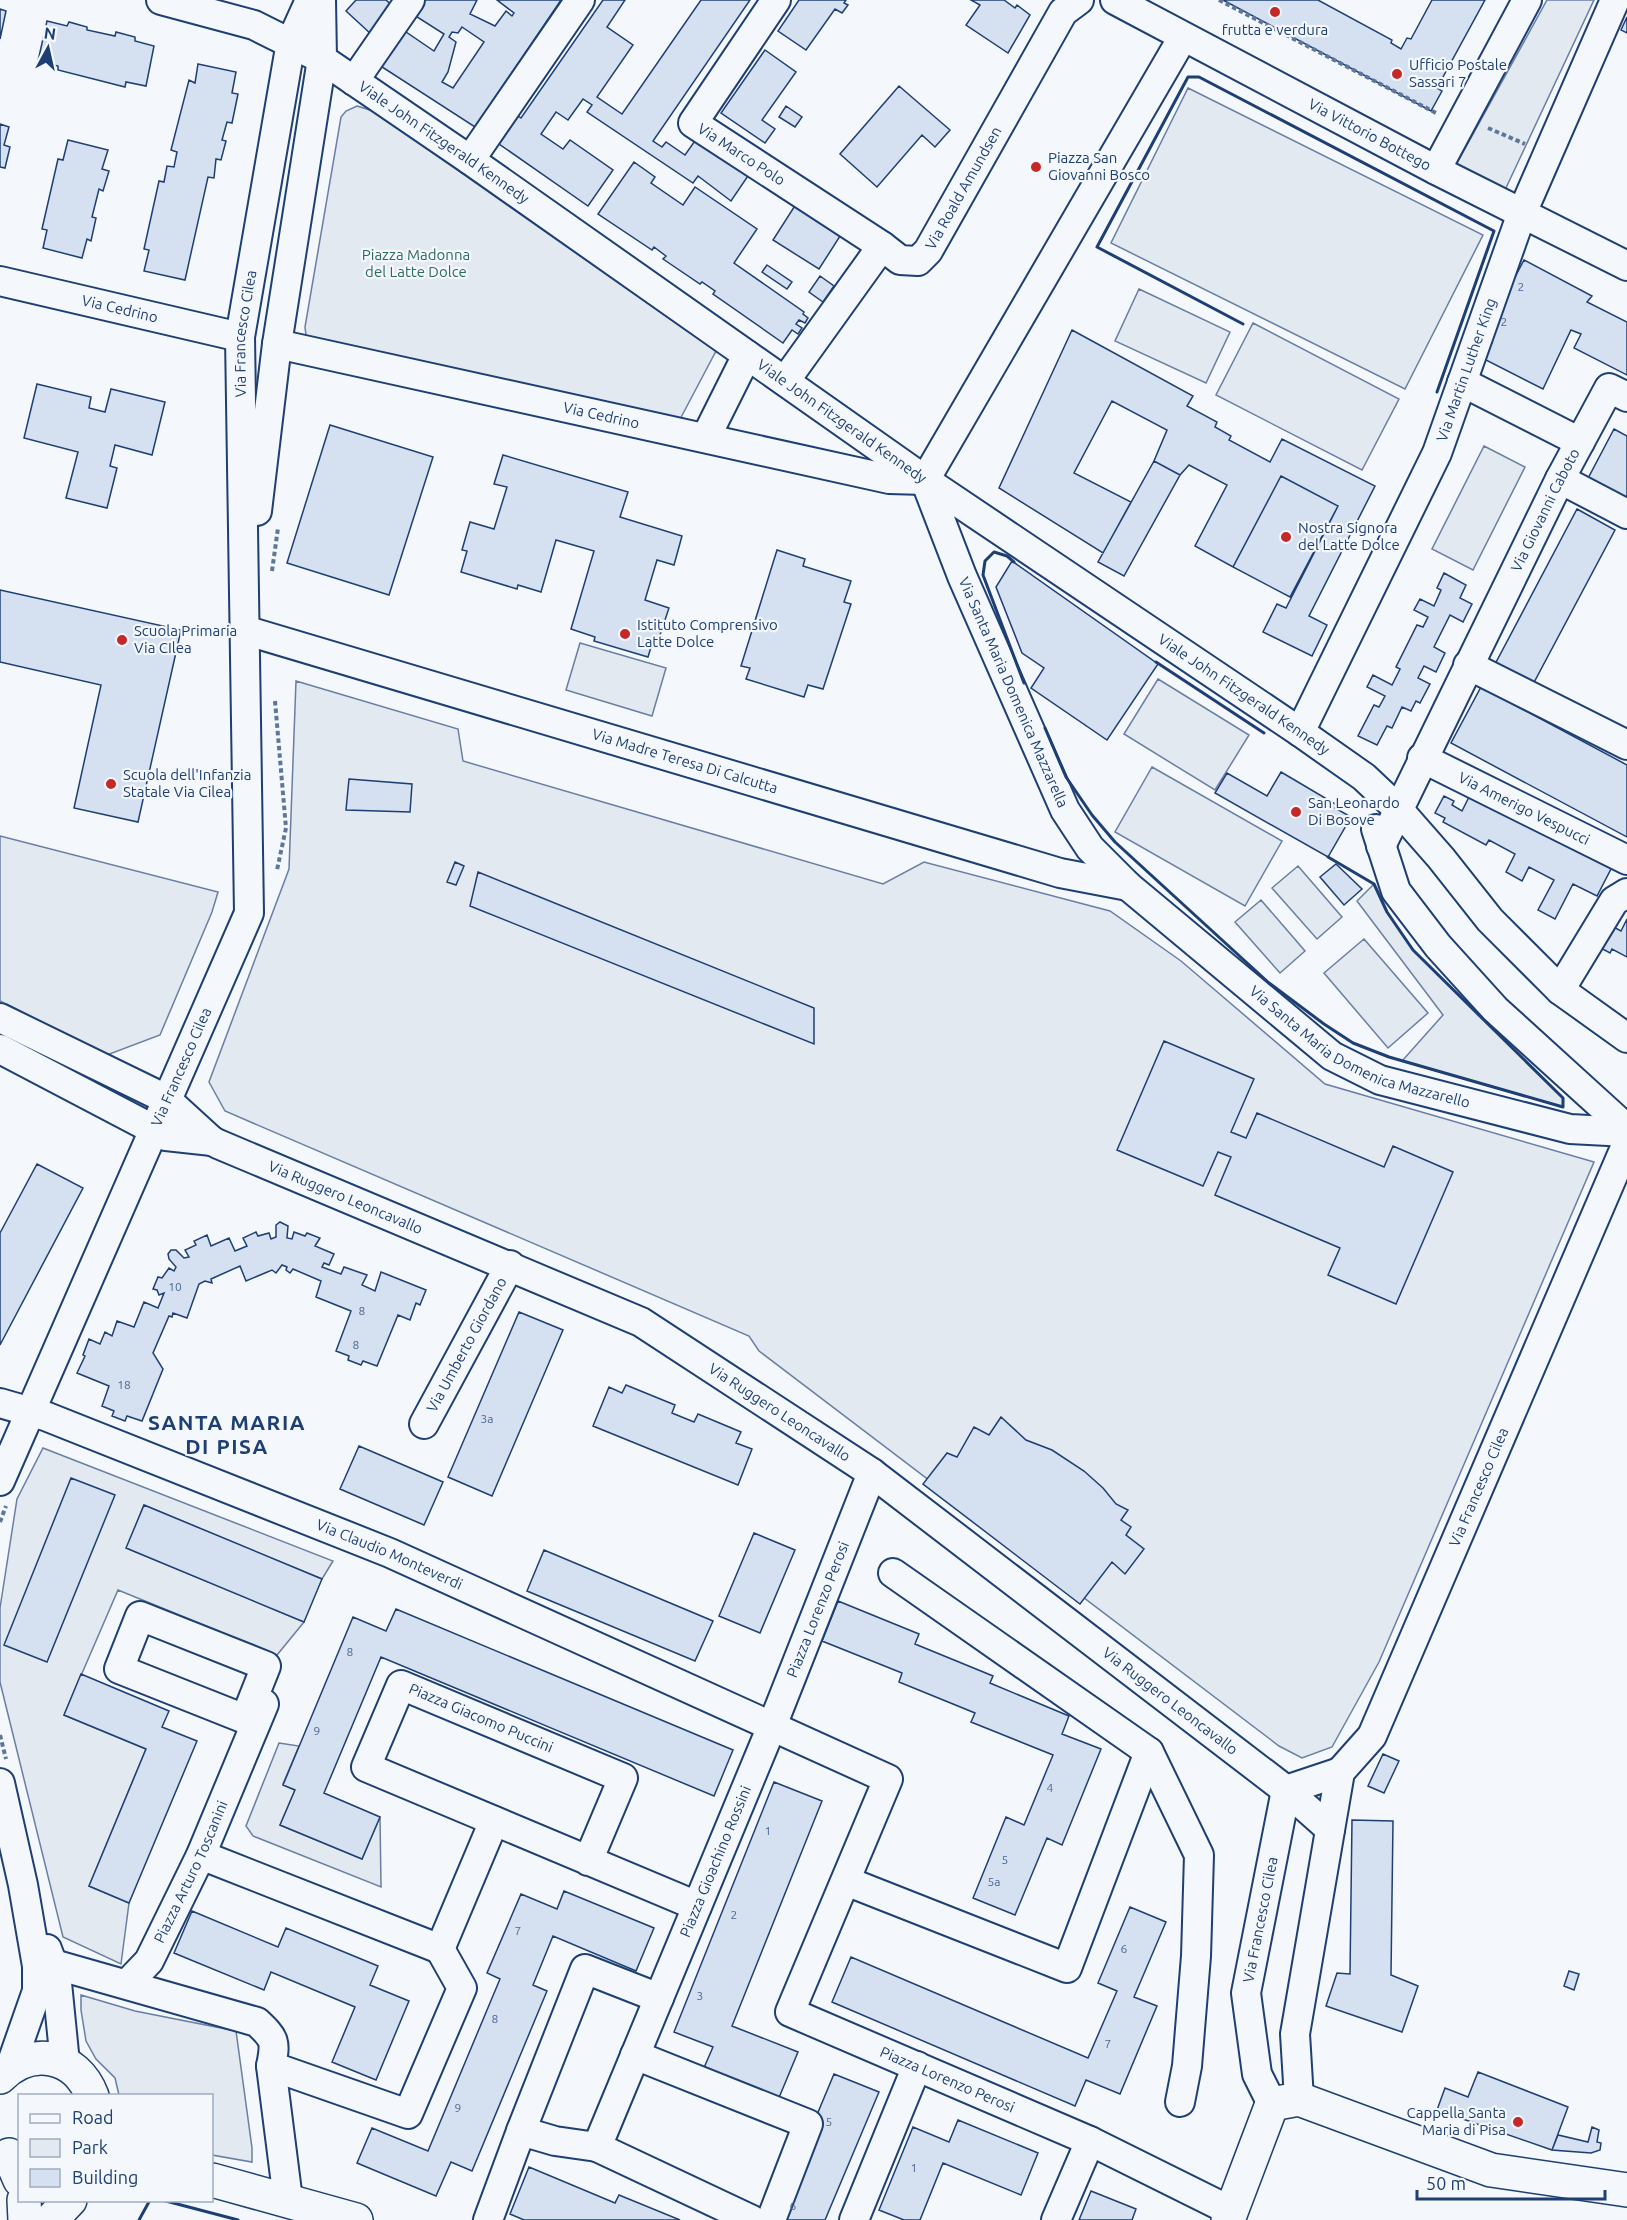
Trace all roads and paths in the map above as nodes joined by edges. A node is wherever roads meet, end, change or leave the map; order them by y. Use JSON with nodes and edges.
{"nodes":[{"id":1,"x":161,"y":0,"type":"edge"},
{"id":2,"x":310,"y":0,"type":"edge"},
{"id":3,"x":321,"y":0,"type":"edge"},
{"id":4,"x":410,"y":0,"type":"edge"},
{"id":5,"x":580,"y":0,"type":"edge"},
{"id":6,"x":776,"y":0,"type":"edge"},
{"id":7,"x":1079,"y":0,"type":"edge"},
{"id":8,"x":1115,"y":0,"type":"edge"},
{"id":9,"x":1527,"y":0,"type":"edge"},
{"id":10,"x":1615,"y":0,"type":"edge"},
{"id":11,"x":1183,"y":37,"type":"junction"},
{"id":12,"x":291,"y":42,"type":"junction"},
{"id":13,"x":322,"y":59,"type":"junction"},
{"id":14,"x":354,"y":81,"type":"junction"},
{"id":15,"x":470,"y":160,"type":"junction"},
{"id":16,"x":1436,"y":170,"type":"junction"},
{"id":17,"x":1522,"y":213,"type":"junction"},
{"id":18,"x":882,"y":246,"type":"junction"},
{"id":19,"x":1627,"y":266,"type":"edge"},
{"id":20,"x":0,"y":281,"type":"edge"},
{"id":21,"x":240,"y":337,"type":"junction"},
{"id":22,"x":277,"y":344,"type":"junction"},
{"id":23,"x":747,"y":355,"type":"junction"},
{"id":24,"x":785,"y":381,"type":"junction"},
{"id":25,"x":1462,"y":382,"type":"junction"},
{"id":26,"x":1627,"y":397,"type":"edge"},
{"id":27,"x":707,"y":435,"type":"dead end"},
{"id":28,"x":1580,"y":441,"type":"junction"},
{"id":29,"x":1560,"y":479,"type":"junction"},
{"id":30,"x":925,"y":480,"type":"junction"},
{"id":31,"x":1627,"y":514,"type":"edge"},
{"id":32,"x":999,"y":530,"type":"junction"},
{"id":33,"x":962,"y":576,"type":"junction"},
{"id":34,"x":244,"y":630,"type":"junction"},
{"id":35,"x":1468,"y":665,"type":"junction"},
{"id":36,"x":1300,"y":732,"type":"junction"},
{"id":37,"x":1627,"y":745,"type":"edge"},
{"id":38,"x":1422,"y":758,"type":"junction"},
{"id":39,"x":1364,"y":777,"type":"junction"},
{"id":40,"x":1398,"y":809,"type":"junction"},
{"id":41,"x":1380,"y":846,"type":"junction"},
{"id":42,"x":1441,"y":858,"type":"junction"},
{"id":43,"x":1627,"y":860,"type":"edge"},
{"id":44,"x":1128,"y":886,"type":"junction"},
{"id":45,"x":1396,"y":891,"type":"junction"},
{"id":46,"x":1627,"y":893,"type":"edge"},
{"id":47,"x":1560,"y":990,"type":"junction"},
{"id":48,"x":0,"y":1018,"type":"edge"},
{"id":49,"x":1627,"y":1038,"type":"edge"},
{"id":50,"x":0,"y":1049,"type":"edge"},
{"id":51,"x":166,"y":1100,"type":"junction"},
{"id":52,"x":1627,"y":1131,"type":"edge"},
{"id":53,"x":159,"y":1133,"type":"junction"},
{"id":54,"x":212,"y":1141,"type":"junction"},
{"id":55,"x":1627,"y":1143,"type":"edge"},
{"id":56,"x":510,"y":1265,"type":"junction"},
{"id":57,"x":0,"y":1403,"type":"edge"},
{"id":58,"x":31,"y":1411,"type":"junction"},
{"id":59,"x":424,"y":1424,"type":"dead end"},
{"id":60,"x":872,"y":1473,"type":"junction"},
{"id":61,"x":0,"y":1481,"type":"edge"},
{"id":62,"x":893,"y":1573,"type":"dead end"},
{"id":63,"x":257,"y":1689,"type":"junction"},
{"id":64,"x":772,"y":1726,"type":"junction"},
{"id":65,"x":1149,"y":1752,"type":"junction"},
{"id":66,"x":1340,"y":1772,"type":"junction"},
{"id":67,"x":0,"y":1784,"type":"edge"},
{"id":68,"x":1286,"y":1790,"type":"junction"},
{"id":69,"x":494,"y":1821,"type":"junction"},
{"id":70,"x":1330,"y":1829,"type":"junction"},
{"id":71,"x":201,"y":1854,"type":"junction"},
{"id":72,"x":588,"y":1861,"type":"junction"},
{"id":73,"x":846,"y":1881,"type":"junction"},
{"id":74,"x":23,"y":1885,"type":"junction"},
{"id":75,"x":697,"y":1906,"type":"junction"},
{"id":76,"x":440,"y":1949,"type":"junction"},
{"id":77,"x":52,"y":1964,"type":"junction"},
{"id":78,"x":128,"y":1983,"type":"junction"},
{"id":79,"x":659,"y":1998,"type":"junction"},
{"id":80,"x":635,"y":2055,"type":"junction"},
{"id":81,"x":65,"y":2063,"type":"junction"},
{"id":82,"x":271,"y":2066,"type":"junction"},
{"id":83,"x":917,"y":2066,"type":"junction"},
{"id":84,"x":5,"y":2072,"type":"edge"},
{"id":85,"x":91,"y":2094,"type":"edge"},
{"id":86,"x":1286,"y":2101,"type":"junction"},
{"id":87,"x":1180,"y":2102,"type":"dead end"},
{"id":88,"x":521,"y":2131,"type":"junction"},
{"id":89,"x":1090,"y":2141,"type":"junction"},
{"id":90,"x":597,"y":2147,"type":"junction"},
{"id":91,"x":213,"y":2180,"type":"edge"},
{"id":92,"x":1627,"y":2190,"type":"edge"},
{"id":93,"x":288,"y":2200,"type":"junction"},
{"id":94,"x":24,"y":2202,"type":"edge"},
{"id":95,"x":45,"y":2202,"type":"edge"},
{"id":96,"x":68,"y":2202,"type":"edge"},
{"id":97,"x":1229,"y":2215,"type":"edge"},
{"id":98,"x":25,"y":2220,"type":"edge"},
{"id":99,"x":37,"y":2220,"type":"edge"},
{"id":100,"x":51,"y":2220,"type":"edge"},
{"id":101,"x":356,"y":2220,"type":"edge"},
{"id":102,"x":488,"y":2220,"type":"edge"},
{"id":103,"x":752,"y":2220,"type":"edge"},
{"id":104,"x":771,"y":2220,"type":"edge"},
{"id":105,"x":854,"y":2220,"type":"edge"},
{"id":106,"x":1056,"y":2220,"type":"edge"}],
"edges":[{"from":1,"to":12,"type":"street","name":"Viale John Fitzgerald Kennedy"},
{"from":2,"to":12,"type":"street","name":"Via Francesco Cilea"},
{"from":3,"to":13,"type":"street","name":"Via Francesco Cilea"},
{"from":4,"to":14,"type":"street"},
{"from":5,"to":15,"type":"street"},
{"from":6,"to":18,"type":"street","name":"Via Marco Polo"},
{"from":7,"to":18,"type":"street","name":"Via Roald Amundsen"},
{"from":8,"to":11,"type":"street","name":"Via Vittorio Bottego"},
{"from":9,"to":16,"type":"street"},
{"from":10,"to":17,"type":"street","name":"Via Martin Luther King"},
{"from":11,"to":16,"type":"street","name":"Via Vittorio Bottego"},
{"from":11,"to":30,"type":"street"},
{"from":12,"to":13,"type":"street","name":"Viale John Fitzgerald Kennedy"},
{"from":12,"to":21,"type":"street","name":"Via Francesco Cilea"},
{"from":13,"to":14,"type":"street","name":"Viale John Fitzgerald Kennedy"},
{"from":13,"to":22,"type":"street","name":"Via Francesco Cilea"},
{"from":14,"to":15,"type":"street","name":"Viale John Fitzgerald Kennedy"},
{"from":15,"to":23,"type":"street","name":"Viale John Fitzgerald Kennedy"},
{"from":16,"to":17,"type":"street","name":"Via Vittorio Bottego"},
{"from":17,"to":19,"type":"street","name":"Via Vittorio Bottego"},
{"from":17,"to":25,"type":"street","name":"Via Martin Luther King"},
{"from":18,"to":24,"type":"street"},
{"from":20,"to":21,"type":"street","name":"Via Cedrino"},
{"from":21,"to":34,"type":"street","name":"Via Francesco Cilea"},
{"from":22,"to":30,"type":"street","name":"Via Cedrino"},
{"from":22,"to":34,"type":"street","name":"Via Francesco Cilea"},
{"from":23,"to":24,"type":"street","name":"Viale John Fitzgerald Kennedy"},
{"from":23,"to":27,"type":"street"},
{"from":24,"to":30,"type":"street","name":"Viale John Fitzgerald Kennedy"},
{"from":25,"to":28,"type":"street","name":"Via Giovanni Caboto"},
{"from":25,"to":36,"type":"street","name":"Via Martin Luther King"},
{"from":26,"to":28,"type":"street"},
{"from":28,"to":29,"type":"street","name":"Via Giovanni Caboto"},
{"from":29,"to":31,"type":"street"},
{"from":29,"to":35,"type":"street","name":"Via Giovanni Caboto"},
{"from":30,"to":32,"type":"street","name":"Viale John Fitzgerald Kennedy"},
{"from":30,"to":33,"type":"street","name":"Via Santa Maria Domenica Mazzarella"},
{"from":32,"to":33,"type":"street"},
{"from":32,"to":36,"type":"street","name":"Viale John Fitzgerald Kennedy"},
{"from":33,"to":44,"type":"street","name":"Via Santa Maria Domenica Mazzarella"},
{"from":34,"to":44,"type":"street","name":"Via Madre Teresa Di Calcutta"},
{"from":34,"to":51,"type":"street","name":"Via Francesco Cilea"},
{"from":35,"to":37,"type":"street"},
{"from":35,"to":38,"type":"street","name":"Via Giovanni Caboto"},
{"from":36,"to":39,"type":"street","name":"Viale John Fitzgerald Kennedy"},
{"from":38,"to":40,"type":"street","name":"Via Giovanni Caboto"},
{"from":38,"to":43,"type":"street","name":"Via Amerigo Vespucci"},
{"from":39,"to":40,"type":"street","name":"Viale John Fitzgerald Kennedy"},
{"from":39,"to":41,"type":"street"},
{"from":40,"to":41,"type":"street","name":"Via Giovanni Caboto"},
{"from":40,"to":42,"type":"street","name":"Viale John Fitzgerald Kennedy"},
{"from":41,"to":45,"type":"street"},
{"from":42,"to":45,"type":"street"},
{"from":42,"to":47,"type":"street","name":"Viale John Fitzgerald Kennedy"},
{"from":44,"to":52,"type":"street","name":"Via Santa Maria Domenica Mazzarello"},
{"from":45,"to":52,"type":"street"},
{"from":46,"to":47,"type":"street"},
{"from":47,"to":49,"type":"street","name":"Viale John Fitzgerald Kennedy"},
{"from":48,"to":51,"type":"street","name":"Via Ruggero Leoncavallo"},
{"from":50,"to":53,"type":"street"},
{"from":51,"to":53,"type":"street","name":"Via Francesco Cilea"},
{"from":51,"to":54,"type":"street","name":"Via Ruggero Leoncavallo"},
{"from":53,"to":54,"type":"street","name":"Via Ruggero Leoncavallo"},
{"from":53,"to":58,"type":"street","name":"Via Francesco Cilea"},
{"from":54,"to":56,"type":"street","name":"Via Ruggero Leoncavallo"},
{"from":55,"to":66,"type":"street","name":"Via Francesco Cilea"},
{"from":56,"to":59,"type":"street","name":"Via Umberto Giordano"},
{"from":56,"to":60,"type":"street","name":"Via Ruggero Leoncavallo"},
{"from":57,"to":58,"type":"street","name":"Via Claudio Monteverdi"},
{"from":58,"to":61,"type":"street","name":"Via Francesco Cilea"},
{"from":58,"to":64,"type":"street","name":"Via Claudio Monteverdi"},
{"from":60,"to":64,"type":"street","name":"Piazza Lorenzo Perosi"},
{"from":60,"to":68,"type":"street","name":"Via Ruggero Leoncavallo"},
{"from":62,"to":65,"type":"street"},
{"from":63,"to":63,"type":"street","name":"Piazza Arturo Toscanini"},
{"from":63,"to":71,"type":"street","name":"Piazza Arturo Toscanini"},
{"from":64,"to":73,"type":"street","name":"Piazza Lorenzo Perosi"},
{"from":64,"to":75,"type":"street","name":"Piazza Gioachino Rossini"},
{"from":65,"to":73,"type":"street"},
{"from":65,"to":87,"type":"street"},
{"from":66,"to":68,"type":"street"},
{"from":66,"to":70,"type":"street"},
{"from":67,"to":74,"type":"street"},
{"from":68,"to":70,"type":"street"},
{"from":68,"to":86,"type":"street","name":"Via Francesco Cilea"},
{"from":69,"to":72,"type":"street","name":"Piazza Giacomo Puccini"},
{"from":69,"to":72,"type":"street","name":"Piazza Giacomo Puccini"},
{"from":69,"to":76,"type":"street"},
{"from":70,"to":86,"type":"street"},
{"from":71,"to":76,"type":"street"},
{"from":71,"to":78,"type":"street","name":"Piazza Arturo Toscanini"},
{"from":72,"to":75,"type":"street","name":"Piazza Giacomo Puccini"},
{"from":73,"to":83,"type":"street","name":"Piazza Lorenzo Perosi"},
{"from":74,"to":77,"type":"street"},
{"from":74,"to":84,"type":"street"},
{"from":75,"to":79,"type":"street","name":"Piazza Gioachino Rossini"},
{"from":76,"to":82,"type":"street"},
{"from":77,"to":78,"type":"street"},
{"from":77,"to":81,"type":"street"},
{"from":78,"to":82,"type":"street"},
{"from":79,"to":80,"type":"street","name":"Piazza Gioachino Rossini"},
{"from":79,"to":88,"type":"street"},
{"from":80,"to":90,"type":"street","name":"Piazza Gioachino Rossini"},
{"from":80,"to":104,"type":"street"},
{"from":81,"to":84,"type":"main road"},
{"from":81,"to":85,"type":"main road"},
{"from":82,"to":93,"type":"street"},
{"from":83,"to":89,"type":"street","name":"Piazza Lorenzo Perosi"},
{"from":83,"to":105,"type":"street"},
{"from":86,"to":92,"type":"main road"},
{"from":86,"to":97,"type":"main road"},
{"from":88,"to":90,"type":"street"},
{"from":88,"to":102,"type":"street"},
{"from":89,"to":97,"type":"street","name":"Piazza Lorenzo Perosi"},
{"from":89,"to":106,"type":"street"},
{"from":90,"to":103,"type":"street"},
{"from":91,"to":93,"type":"main road"},
{"from":93,"to":101,"type":"main road"},
{"from":94,"to":98,"type":"main road"},
{"from":95,"to":99,"type":"main road"},
{"from":96,"to":100,"type":"main road"}]}
